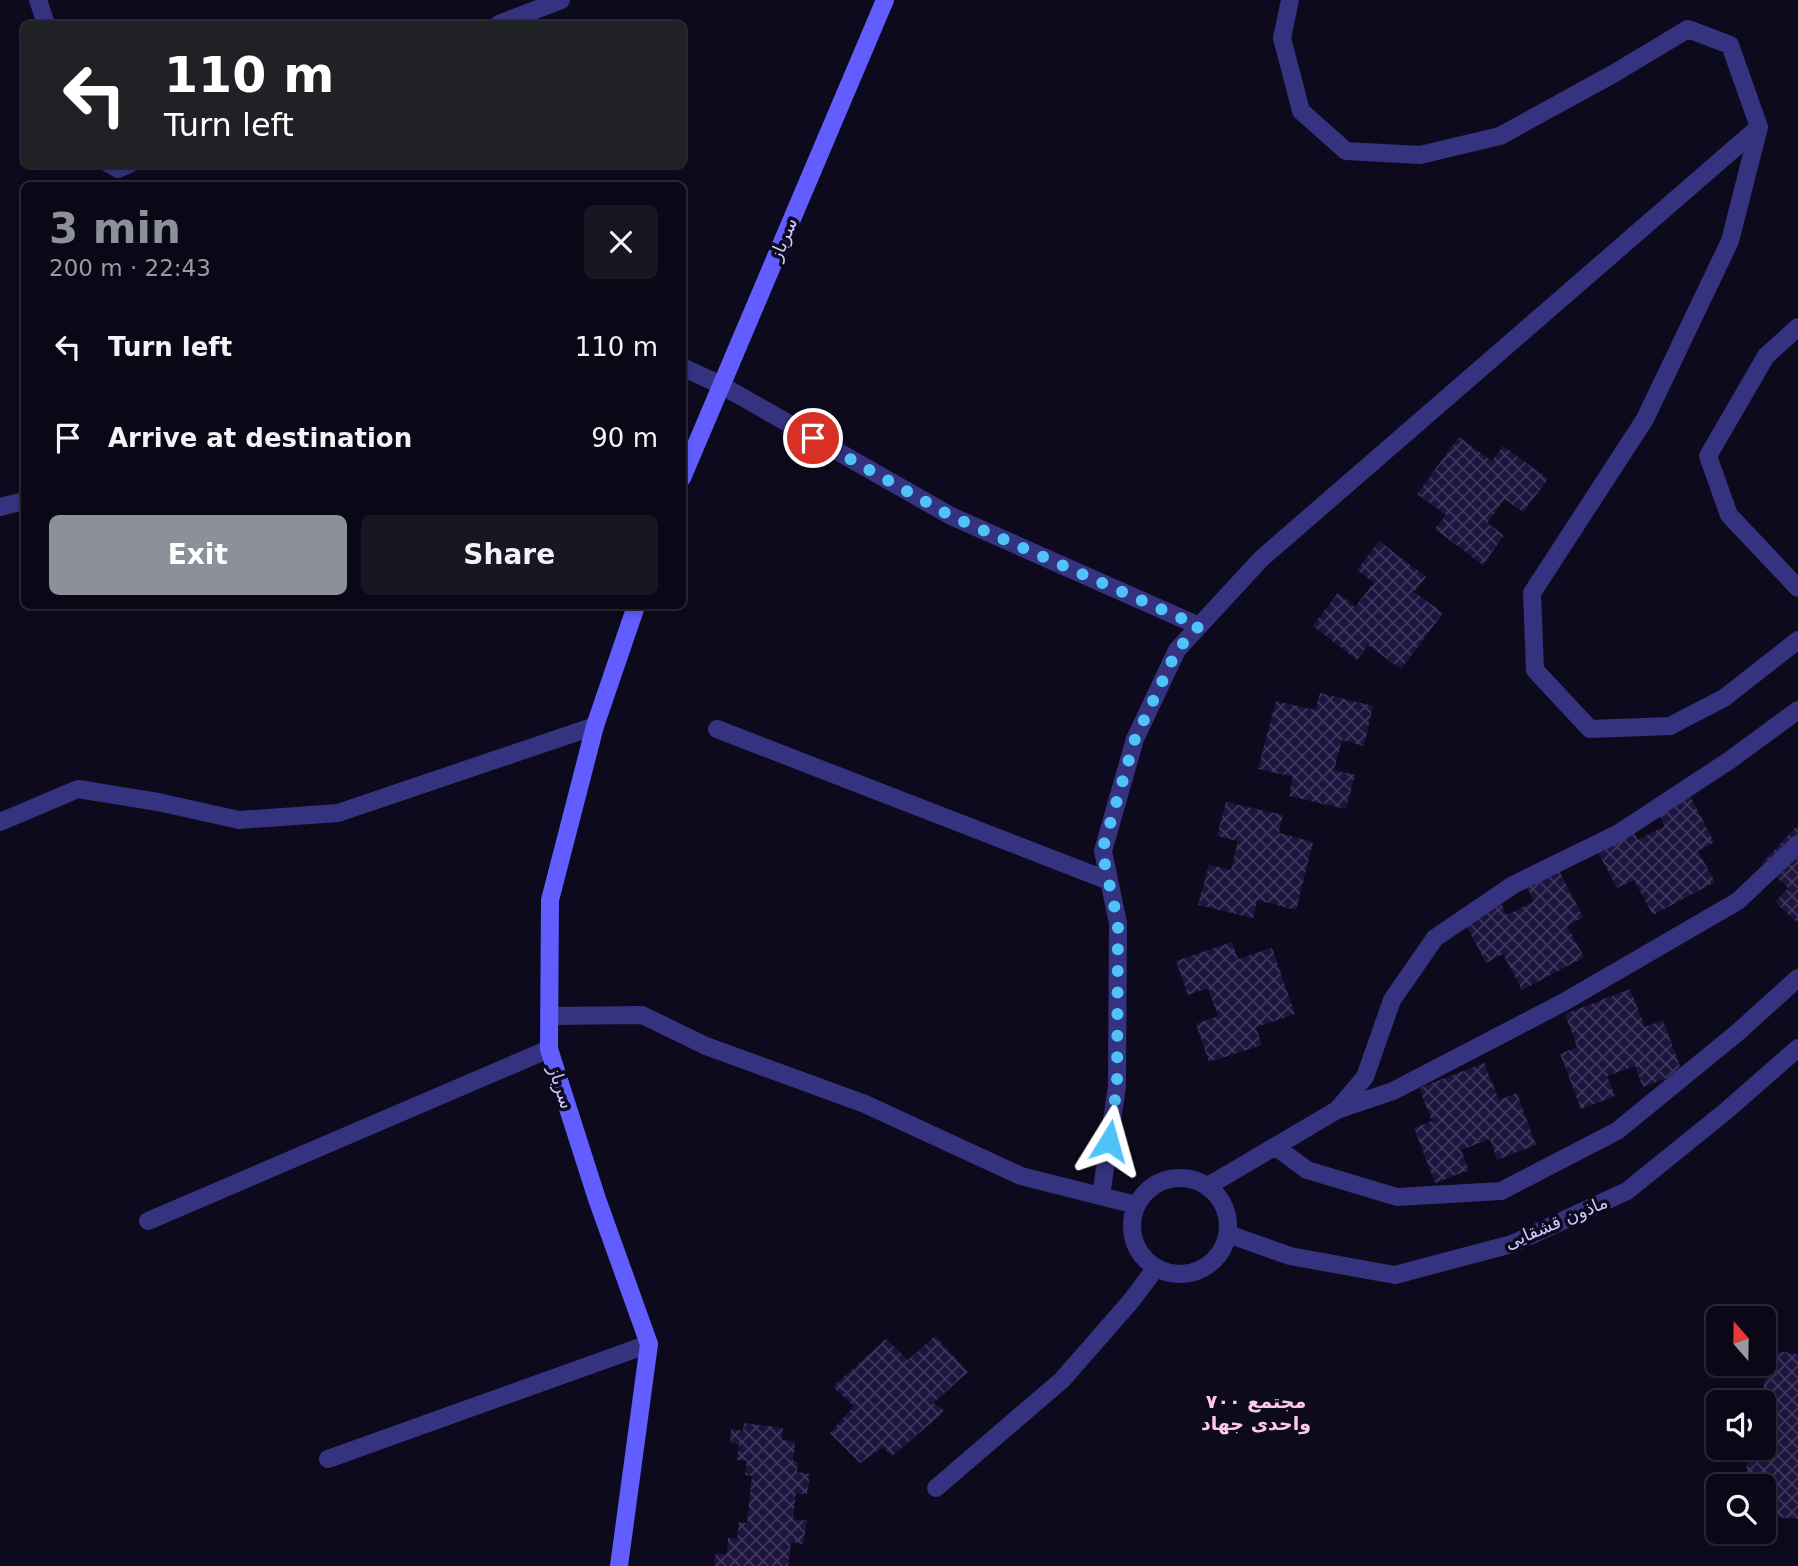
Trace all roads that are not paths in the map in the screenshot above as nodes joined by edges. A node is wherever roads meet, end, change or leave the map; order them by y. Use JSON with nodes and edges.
{"nodes":[{"id":1,"x":38,"y":0,"type":"edge"},
{"id":2,"x":561,"y":0,"type":"edge"},
{"id":3,"x":885,"y":0,"type":"edge"},
{"id":4,"x":1290,"y":0,"type":"edge"},
{"id":5,"x":526,"y":6,"type":"edge"},
{"id":6,"x":46,"y":21,"type":"edge"},
{"id":7,"x":504,"y":21,"type":"edge"},
{"id":8,"x":1759,"y":127,"type":"junction"},
{"id":9,"x":1798,"y":327,"type":"edge"},
{"id":10,"x":686,"y":369,"type":"edge"},
{"id":11,"x":721,"y":385,"type":"junction"},
{"id":12,"x":686,"y":468,"type":"edge"},
{"id":13,"x":21,"y":502,"type":"edge"},
{"id":14,"x":0,"y":507,"type":"edge"},
{"id":15,"x":1798,"y":588,"type":"edge"},
{"id":16,"x":635,"y":609,"type":"edge"},
{"id":17,"x":1199,"y":626,"type":"junction"},
{"id":18,"x":1798,"y":640,"type":"edge"},
{"id":19,"x":1798,"y":710,"type":"edge"},
{"id":20,"x":596,"y":726,"type":"junction"},
{"id":21,"x":718,"y":729,"type":"dead end"},
{"id":22,"x":0,"y":822,"type":"edge"},
{"id":23,"x":1798,"y":844,"type":"edge"},
{"id":24,"x":1109,"y":881,"type":"junction"},
{"id":25,"x":1798,"y":978,"type":"edge"},
{"id":26,"x":549,"y":1016,"type":"junction"},
{"id":27,"x":1798,"y":1048,"type":"edge"},
{"id":28,"x":549,"y":1049,"type":"junction"},
{"id":29,"x":1336,"y":1110,"type":"junction"},
{"id":30,"x":1276,"y":1147,"type":"junction"},
{"id":31,"x":1208,"y":1186,"type":"junction"},
{"id":32,"x":1101,"y":1196,"type":"junction"},
{"id":33,"x":1136,"y":1205,"type":"junction"},
{"id":34,"x":148,"y":1221,"type":"dead end"},
{"id":35,"x":1228,"y":1234,"type":"junction"},
{"id":36,"x":1155,"y":1269,"type":"junction"},
{"id":37,"x":649,"y":1344,"type":"junction"},
{"id":38,"x":328,"y":1459,"type":"dead end"},
{"id":39,"x":936,"y":1488,"type":"dead end"},
{"id":40,"x":619,"y":1566,"type":"edge"}],
"edges":[{"from":1,"to":6,"type":"street"},
{"from":2,"to":5,"type":"street"},
{"from":3,"to":11,"type":"street","name":"سرباز"},
{"from":4,"to":8,"type":"street"},
{"from":5,"to":7,"type":"street"},
{"from":8,"to":17,"type":"street"},
{"from":8,"to":18,"type":"street"},
{"from":9,"to":15,"type":"street"},
{"from":10,"to":11,"type":"street"},
{"from":11,"to":12,"type":"street","name":"سرباز"},
{"from":11,"to":17,"type":"street"},
{"from":13,"to":14,"type":"street"},
{"from":16,"to":20,"type":"street","name":"سرباز"},
{"from":17,"to":24,"type":"street"},
{"from":19,"to":29,"type":"street"},
{"from":20,"to":22,"type":"street"},
{"from":20,"to":26,"type":"street","name":"سرباز"},
{"from":21,"to":24,"type":"street"},
{"from":23,"to":29,"type":"street"},
{"from":24,"to":32,"type":"street"},
{"from":25,"to":30,"type":"street"},
{"from":26,"to":28,"type":"street","name":"سرباز"},
{"from":26,"to":32,"type":"street"},
{"from":27,"to":35,"type":"street","name":"ماذون قشقایی"},
{"from":28,"to":34,"type":"street"},
{"from":28,"to":37,"type":"street","name":"سرباز"},
{"from":29,"to":30,"type":"street"},
{"from":30,"to":31,"type":"street"},
{"from":31,"to":33,"type":"street"},
{"from":31,"to":35,"type":"street"},
{"from":32,"to":33,"type":"street"},
{"from":33,"to":36,"type":"street"},
{"from":35,"to":36,"type":"street"},
{"from":36,"to":39,"type":"street"},
{"from":37,"to":38,"type":"street"},
{"from":37,"to":40,"type":"street","name":"سرباز"}]}
